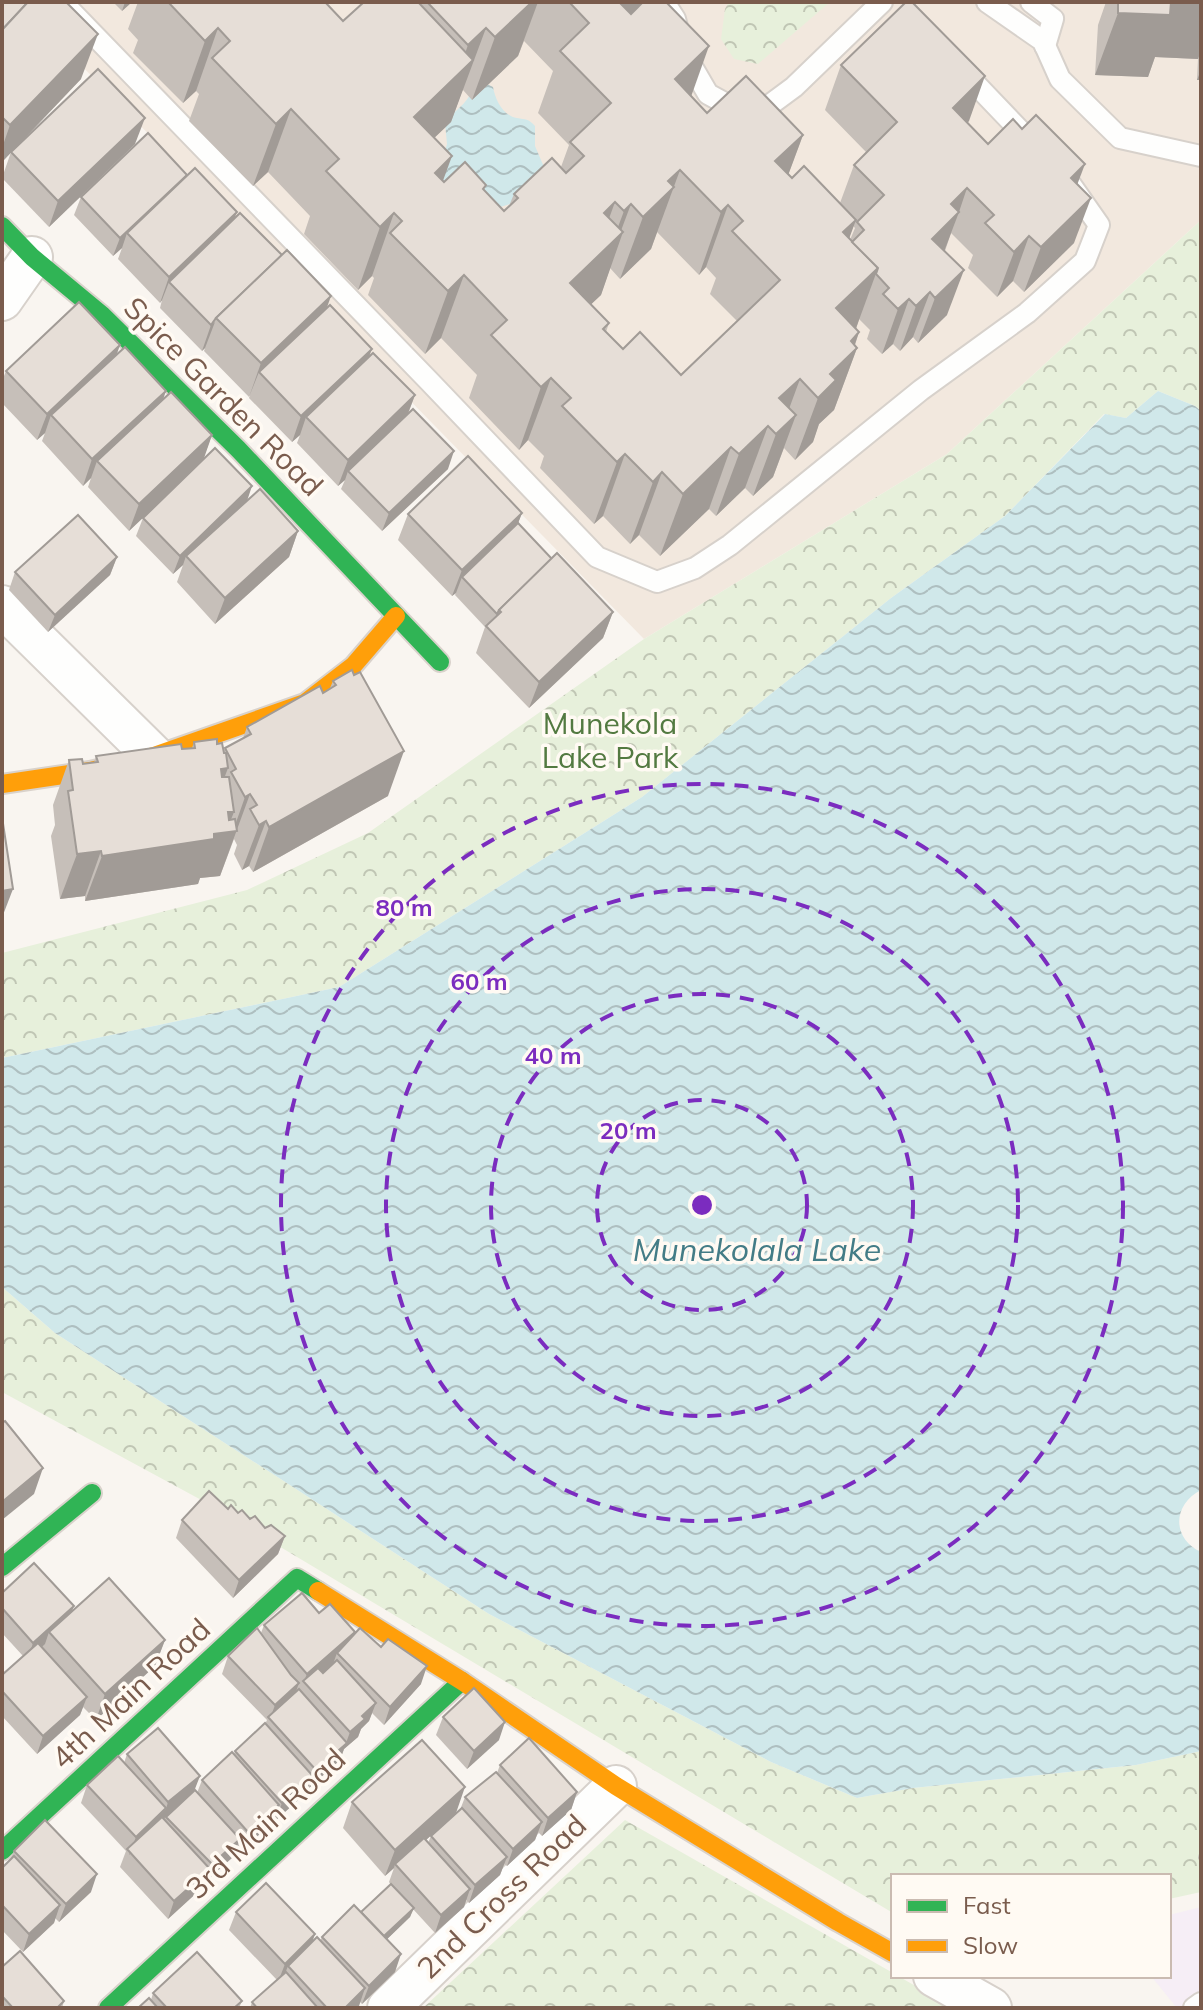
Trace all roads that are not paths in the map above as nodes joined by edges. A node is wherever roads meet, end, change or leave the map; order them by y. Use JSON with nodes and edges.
{"nodes":[{"id":1,"x":62,"y":2,"type":"edge"},
{"id":2,"x":664,"y":2,"type":"edge"},
{"id":3,"x":882,"y":2,"type":"edge"},
{"id":4,"x":987,"y":2,"type":"edge"},
{"id":5,"x":1031,"y":2,"type":"edge"},
{"id":6,"x":1045,"y":46,"type":"junction"},
{"id":7,"x":950,"y":58,"type":"edge"},
{"id":8,"x":1201,"y":156,"type":"edge"},
{"id":9,"x":2,"y":226,"type":"edge"},
{"id":10,"x":32,"y":257,"type":"junction"},
{"id":11,"x":2,"y":300,"type":"edge"},
{"id":12,"x":2,"y":606,"type":"edge"},
{"id":13,"x":396,"y":616,"type":"junction"},
{"id":14,"x":440,"y":662,"type":"dead end"},
{"id":15,"x":154,"y":756,"type":"junction"},
{"id":16,"x":2,"y":784,"type":"edge"},
{"id":17,"x":92,"y":1493,"type":"dead end"},
{"id":18,"x":2,"y":1567,"type":"edge"},
{"id":19,"x":462,"y":1681,"type":"junction"},
{"id":20,"x":616,"y":1786,"type":"junction"},
{"id":21,"x":2,"y":1851,"type":"edge"},
{"id":22,"x":891,"y":1952,"type":"edge"},
{"id":23,"x":938,"y":1978,"type":"edge"},
{"id":24,"x":1201,"y":2003,"type":"edge"},
{"id":25,"x":108,"y":2008,"type":"edge"},
{"id":26,"x":388,"y":2008,"type":"edge"},
{"id":27,"x":991,"y":2008,"type":"edge"},
{"id":28,"x":1194,"y":2008,"type":"edge"}],
"edges":[{"from":1,"to":7,"type":"lane"},
{"from":2,"to":3,"type":"lane"},
{"from":4,"to":6,"type":"lane"},
{"from":5,"to":6,"type":"lane"},
{"from":6,"to":8,"type":"lane"},
{"from":9,"to":10,"type":"street","name":"Spice Garden Road"},
{"from":10,"to":11,"type":"street"},
{"from":10,"to":13,"type":"street","name":"Spice Garden Road"},
{"from":12,"to":15,"type":"street"},
{"from":13,"to":14,"type":"street","name":"Spice Garden Road"},
{"from":13,"to":15,"type":"street"},
{"from":15,"to":16,"type":"street"},
{"from":17,"to":18,"type":"street"},
{"from":19,"to":20,"type":"street"},
{"from":19,"to":21,"type":"street","name":"4th Main Road"},
{"from":19,"to":25,"type":"street","name":"3rd Main Road"},
{"from":20,"to":22,"type":"street"},
{"from":20,"to":26,"type":"street","name":"2nd Cross Road"},
{"from":23,"to":27,"type":"street"},
{"from":24,"to":28,"type":"lane"}]}
